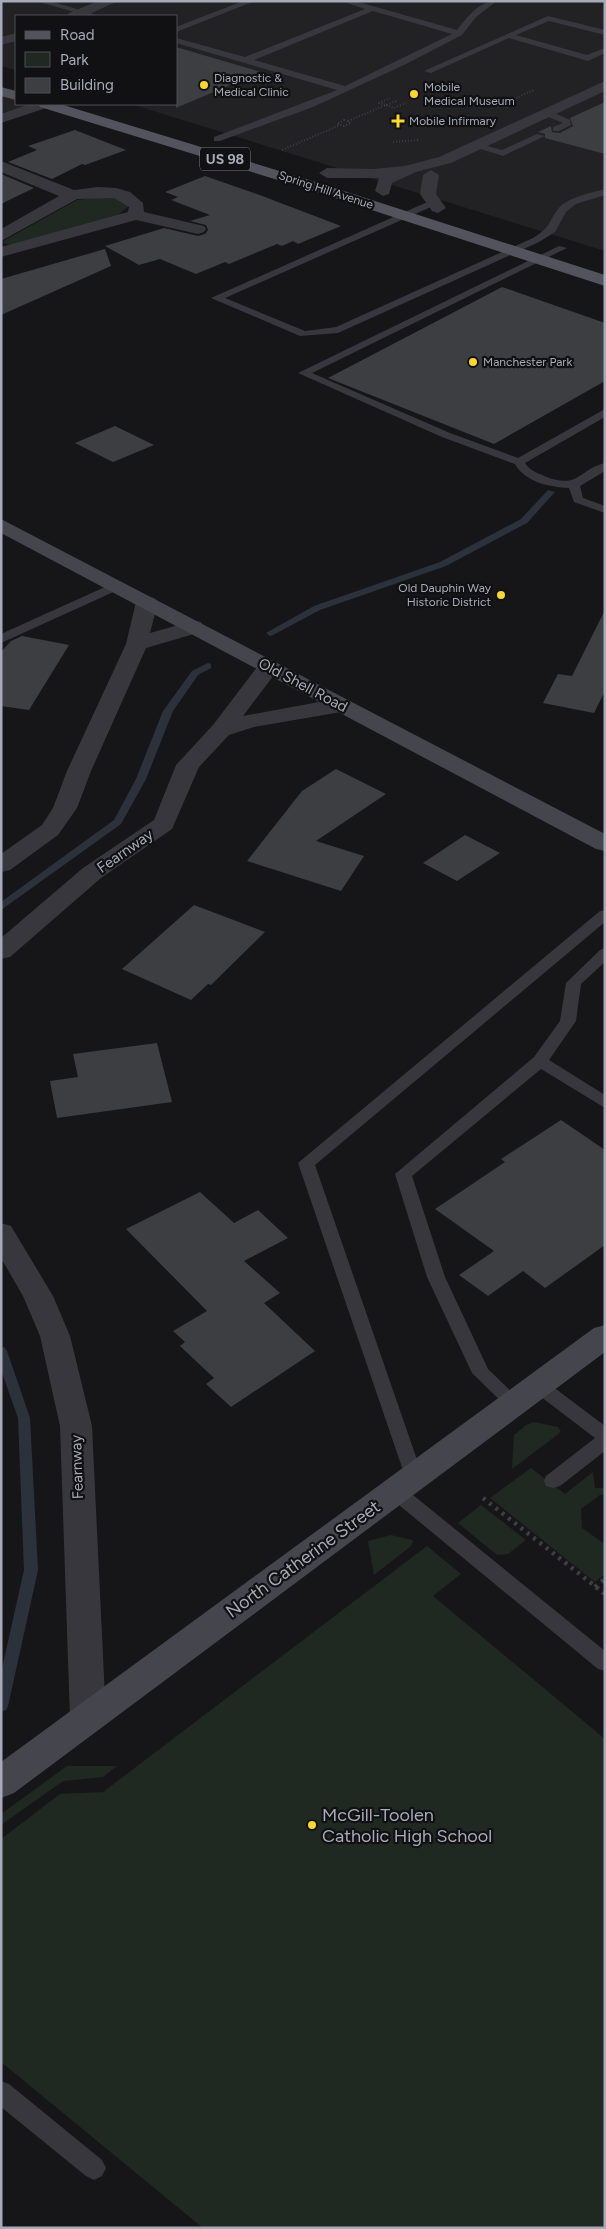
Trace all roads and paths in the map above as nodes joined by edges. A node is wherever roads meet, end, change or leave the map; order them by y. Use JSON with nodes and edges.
{"nodes":[{"id":1,"x":40,"y":1,"type":"edge"},
{"id":2,"x":111,"y":1,"type":"edge"},
{"id":3,"x":251,"y":1,"type":"edge"},
{"id":4,"x":345,"y":1,"type":"edge"},
{"id":5,"x":493,"y":1,"type":"edge"},
{"id":6,"x":56,"y":3,"type":"edge"},
{"id":7,"x":372,"y":9,"type":"junction"},
{"id":8,"x":85,"y":15,"type":"edge"},
{"id":9,"x":178,"y":29,"type":"edge"},
{"id":10,"x":459,"y":33,"type":"junction"},
{"id":11,"x":605,"y":34,"type":"edge"},
{"id":12,"x":510,"y":36,"type":"junction"},
{"id":13,"x":15,"y":37,"type":"edge"},
{"id":14,"x":1,"y":41,"type":"edge"},
{"id":15,"x":178,"y":41,"type":"edge"},
{"id":16,"x":605,"y":50,"type":"edge"},
{"id":17,"x":246,"y":60,"type":"junction"},
{"id":18,"x":428,"y":71,"type":"dead end"},
{"id":19,"x":1,"y":76,"type":"edge"},
{"id":20,"x":15,"y":80,"type":"edge"},
{"id":21,"x":605,"y":85,"type":"edge"},
{"id":22,"x":344,"y":89,"type":"junction"},
{"id":23,"x":1,"y":91,"type":"edge"},
{"id":24,"x":15,"y":96,"type":"edge"},
{"id":25,"x":390,"y":98,"type":"dead end"},
{"id":26,"x":398,"y":100,"type":"dead end"},
{"id":27,"x":406,"y":103,"type":"dead end"},
{"id":28,"x":42,"y":105,"type":"edge"},
{"id":29,"x":48,"y":105,"type":"edge"},
{"id":30,"x":386,"y":105,"type":"junction"},
{"id":31,"x":547,"y":113,"type":"junction"},
{"id":32,"x":1,"y":119,"type":"edge"},
{"id":33,"x":348,"y":121,"type":"junction"},
{"id":34,"x":340,"y":125,"type":"junction"},
{"id":35,"x":556,"y":129,"type":"dead end"},
{"id":36,"x":200,"y":134,"type":"dead end"},
{"id":37,"x":540,"y":136,"type":"dead end"},
{"id":38,"x":217,"y":139,"type":"junction"},
{"id":39,"x":476,"y":146,"type":"junction"},
{"id":40,"x":244,"y":148,"type":"dead end"},
{"id":41,"x":282,"y":150,"type":"dead end"},
{"id":42,"x":445,"y":160,"type":"junction"},
{"id":43,"x":1,"y":166,"type":"edge"},
{"id":44,"x":308,"y":167,"type":"dead end"},
{"id":45,"x":410,"y":169,"type":"junction"},
{"id":46,"x":327,"y":173,"type":"junction"},
{"id":47,"x":431,"y":176,"type":"junction"},
{"id":48,"x":383,"y":191,"type":"junction"},
{"id":49,"x":605,"y":192,"type":"edge"},
{"id":50,"x":72,"y":196,"type":"junction"},
{"id":51,"x":360,"y":201,"type":"junction"},
{"id":52,"x":433,"y":206,"type":"junction"},
{"id":53,"x":456,"y":214,"type":"dead end"},
{"id":54,"x":136,"y":216,"type":"junction"},
{"id":55,"x":404,"y":216,"type":"junction"},
{"id":56,"x":198,"y":229,"type":"dead end"},
{"id":57,"x":518,"y":234,"type":"dead end"},
{"id":58,"x":1,"y":236,"type":"edge"},
{"id":59,"x":536,"y":240,"type":"junction"},
{"id":60,"x":562,"y":248,"type":"junction"},
{"id":61,"x":512,"y":251,"type":"junction"},
{"id":62,"x":1,"y":252,"type":"edge"},
{"id":63,"x":579,"y":254,"type":"dead end"},
{"id":64,"x":539,"y":260,"type":"junction"},
{"id":65,"x":605,"y":281,"type":"edge"},
{"id":66,"x":605,"y":412,"type":"edge"},
{"id":67,"x":519,"y":462,"type":"junction"},
{"id":68,"x":605,"y":466,"type":"edge"},
{"id":69,"x":574,"y":485,"type":"junction"},
{"id":70,"x":605,"y":510,"type":"edge"},
{"id":71,"x":1,"y":525,"type":"edge"},
{"id":72,"x":116,"y":586,"type":"junction"},
{"id":73,"x":147,"y":602,"type":"junction"},
{"id":74,"x":193,"y":627,"type":"junction"},
{"id":75,"x":1,"y":640,"type":"edge"},
{"id":76,"x":137,"y":644,"type":"junction"},
{"id":77,"x":269,"y":667,"type":"junction"},
{"id":78,"x":341,"y":705,"type":"junction"},
{"id":79,"x":221,"y":730,"type":"junction"},
{"id":80,"x":605,"y":844,"type":"edge"},
{"id":81,"x":1,"y":865,"type":"edge"},
{"id":82,"x":605,"y":914,"type":"edge"},
{"id":83,"x":1,"y":951,"type":"edge"},
{"id":84,"x":605,"y":953,"type":"edge"},
{"id":85,"x":540,"y":1061,"type":"junction"},
{"id":86,"x":605,"y":1103,"type":"edge"},
{"id":87,"x":1,"y":1233,"type":"edge"},
{"id":88,"x":605,"y":1336,"type":"edge"},
{"id":89,"x":526,"y":1394,"type":"junction"},
{"id":90,"x":605,"y":1436,"type":"edge"},
{"id":91,"x":605,"y":1441,"type":"edge"},
{"id":92,"x":553,"y":1481,"type":"dead end"},
{"id":93,"x":404,"y":1484,"type":"junction"},
{"id":94,"x":483,"y":1498,"type":"dead end"},
{"id":95,"x":605,"y":1579,"type":"edge"},
{"id":96,"x":595,"y":1587,"type":"junction"},
{"id":97,"x":605,"y":1594,"type":"edge"},
{"id":98,"x":605,"y":1663,"type":"edge"},
{"id":99,"x":88,"y":1718,"type":"junction"},
{"id":100,"x":1,"y":1782,"type":"edge"},
{"id":101,"x":1,"y":2092,"type":"edge"},
{"id":102,"x":94,"y":2168,"type":"dead end"}],
"edges":[{"from":1,"to":6,"type":"lane"},
{"from":2,"to":8,"type":"street"},
{"from":3,"to":9,"type":"lane"},
{"from":4,"to":7,"type":"lane"},
{"from":5,"to":10,"type":"lane"},
{"from":6,"to":8,"type":"lane"},
{"from":7,"to":10,"type":"lane"},
{"from":7,"to":17,"type":"lane"},
{"from":10,"to":22,"type":"lane"},
{"from":11,"to":12,"type":"lane"},
{"from":12,"to":16,"type":"lane"},
{"from":12,"to":18,"type":"lane"},
{"from":13,"to":14,"type":"street"},
{"from":15,"to":17,"type":"lane"},
{"from":17,"to":22,"type":"lane"},
{"from":19,"to":20,"type":"main road"},
{"from":21,"to":31,"type":"street"},
{"from":22,"to":38,"type":"lane"},
{"from":23,"to":24,"type":"main road"},
{"from":25,"to":30,"type":"path"},
{"from":26,"to":30,"type":"path"},
{"from":27,"to":30,"type":"path"},
{"from":28,"to":32,"type":"street"},
{"from":29,"to":51,"type":"main road","name":"Spring Hill Avenue","number":"US 98"},
{"from":30,"to":33,"type":"path"},
{"from":31,"to":35,"type":"lane"},
{"from":31,"to":39,"type":"street"},
{"from":33,"to":34,"type":"path"},
{"from":33,"to":34,"type":"path"},
{"from":34,"to":41,"type":"path"},
{"from":36,"to":38,"type":"main road","number":"US 98"},
{"from":37,"to":39,"type":"lane"},
{"from":38,"to":40,"type":"main road","number":"US 98"},
{"from":39,"to":42,"type":"street"},
{"from":42,"to":45,"type":"street"},
{"from":42,"to":47,"type":"street"},
{"from":43,"to":50,"type":"street"},
{"from":44,"to":46,"type":"main road","name":"Spring Hill Avenue"},
{"from":45,"to":46,"type":"street"},
{"from":45,"to":48,"type":"street"},
{"from":46,"to":48,"type":"main road","name":"Spring Hill Avenue"},
{"from":47,"to":48,"type":"street"},
{"from":47,"to":52,"type":"street"},
{"from":48,"to":51,"type":"street"},
{"from":48,"to":52,"type":"main road","name":"Spring Hill Avenue"},
{"from":49,"to":59,"type":"lane"},
{"from":50,"to":54,"type":"street"},
{"from":50,"to":58,"type":"street"},
{"from":51,"to":55,"type":"main road","name":"Spring Hill Avenue","number":"US 98"},
{"from":52,"to":53,"type":"main road","name":"Spring Hill Avenue"},
{"from":52,"to":55,"type":"lane"},
{"from":54,"to":56,"type":"street"},
{"from":54,"to":62,"type":"street"},
{"from":55,"to":61,"type":"main road","name":"Spring Hill Avenue","number":"US 98"},
{"from":55,"to":61,"type":"lane"},
{"from":57,"to":59,"type":"main road"},
{"from":59,"to":60,"type":"main road"},
{"from":59,"to":61,"type":"lane"},
{"from":60,"to":63,"type":"main road"},
{"from":60,"to":64,"type":"lane"},
{"from":61,"to":64,"type":"main road","name":"Spring Hill Avenue","number":"US 98"},
{"from":64,"to":65,"type":"main road","name":"Spring Hill Avenue","number":"US 98"},
{"from":64,"to":67,"type":"lane"},
{"from":66,"to":67,"type":"lane"},
{"from":67,"to":69,"type":"lane"},
{"from":68,"to":69,"type":"lane"},
{"from":69,"to":70,"type":"lane"},
{"from":71,"to":72,"type":"street","name":"Old Shell Road"},
{"from":72,"to":73,"type":"street","name":"Old Shell Road"},
{"from":72,"to":75,"type":"lane"},
{"from":73,"to":74,"type":"street","name":"Old Shell Road"},
{"from":73,"to":76,"type":"street"},
{"from":74,"to":76,"type":"street"},
{"from":74,"to":77,"type":"street","name":"Old Shell Road"},
{"from":76,"to":81,"type":"street"},
{"from":77,"to":78,"type":"street","name":"Old Shell Road"},
{"from":77,"to":79,"type":"street","name":"Fearnway"},
{"from":78,"to":79,"type":"street","name":"Fearnway"},
{"from":78,"to":80,"type":"street","name":"Old Shell Road"},
{"from":79,"to":83,"type":"street","name":"Fearnway"},
{"from":82,"to":93,"type":"lane"},
{"from":84,"to":85,"type":"lane"},
{"from":85,"to":86,"type":"lane"},
{"from":85,"to":89,"type":"lane"},
{"from":87,"to":99,"type":"street","name":"Fearnway"},
{"from":88,"to":89,"type":"street","name":"North Catherine Street"},
{"from":89,"to":90,"type":"lane"},
{"from":89,"to":93,"type":"street","name":"North Catherine Street"},
{"from":91,"to":92,"type":"lane"},
{"from":93,"to":98,"type":"lane"},
{"from":93,"to":99,"type":"street","name":"North Catherine Street"},
{"from":94,"to":96,"type":"path"},
{"from":95,"to":96,"type":"path"},
{"from":96,"to":97,"type":"path"},
{"from":99,"to":100,"type":"street","name":"North Catherine Street"},
{"from":101,"to":102,"type":"lane"}]}
